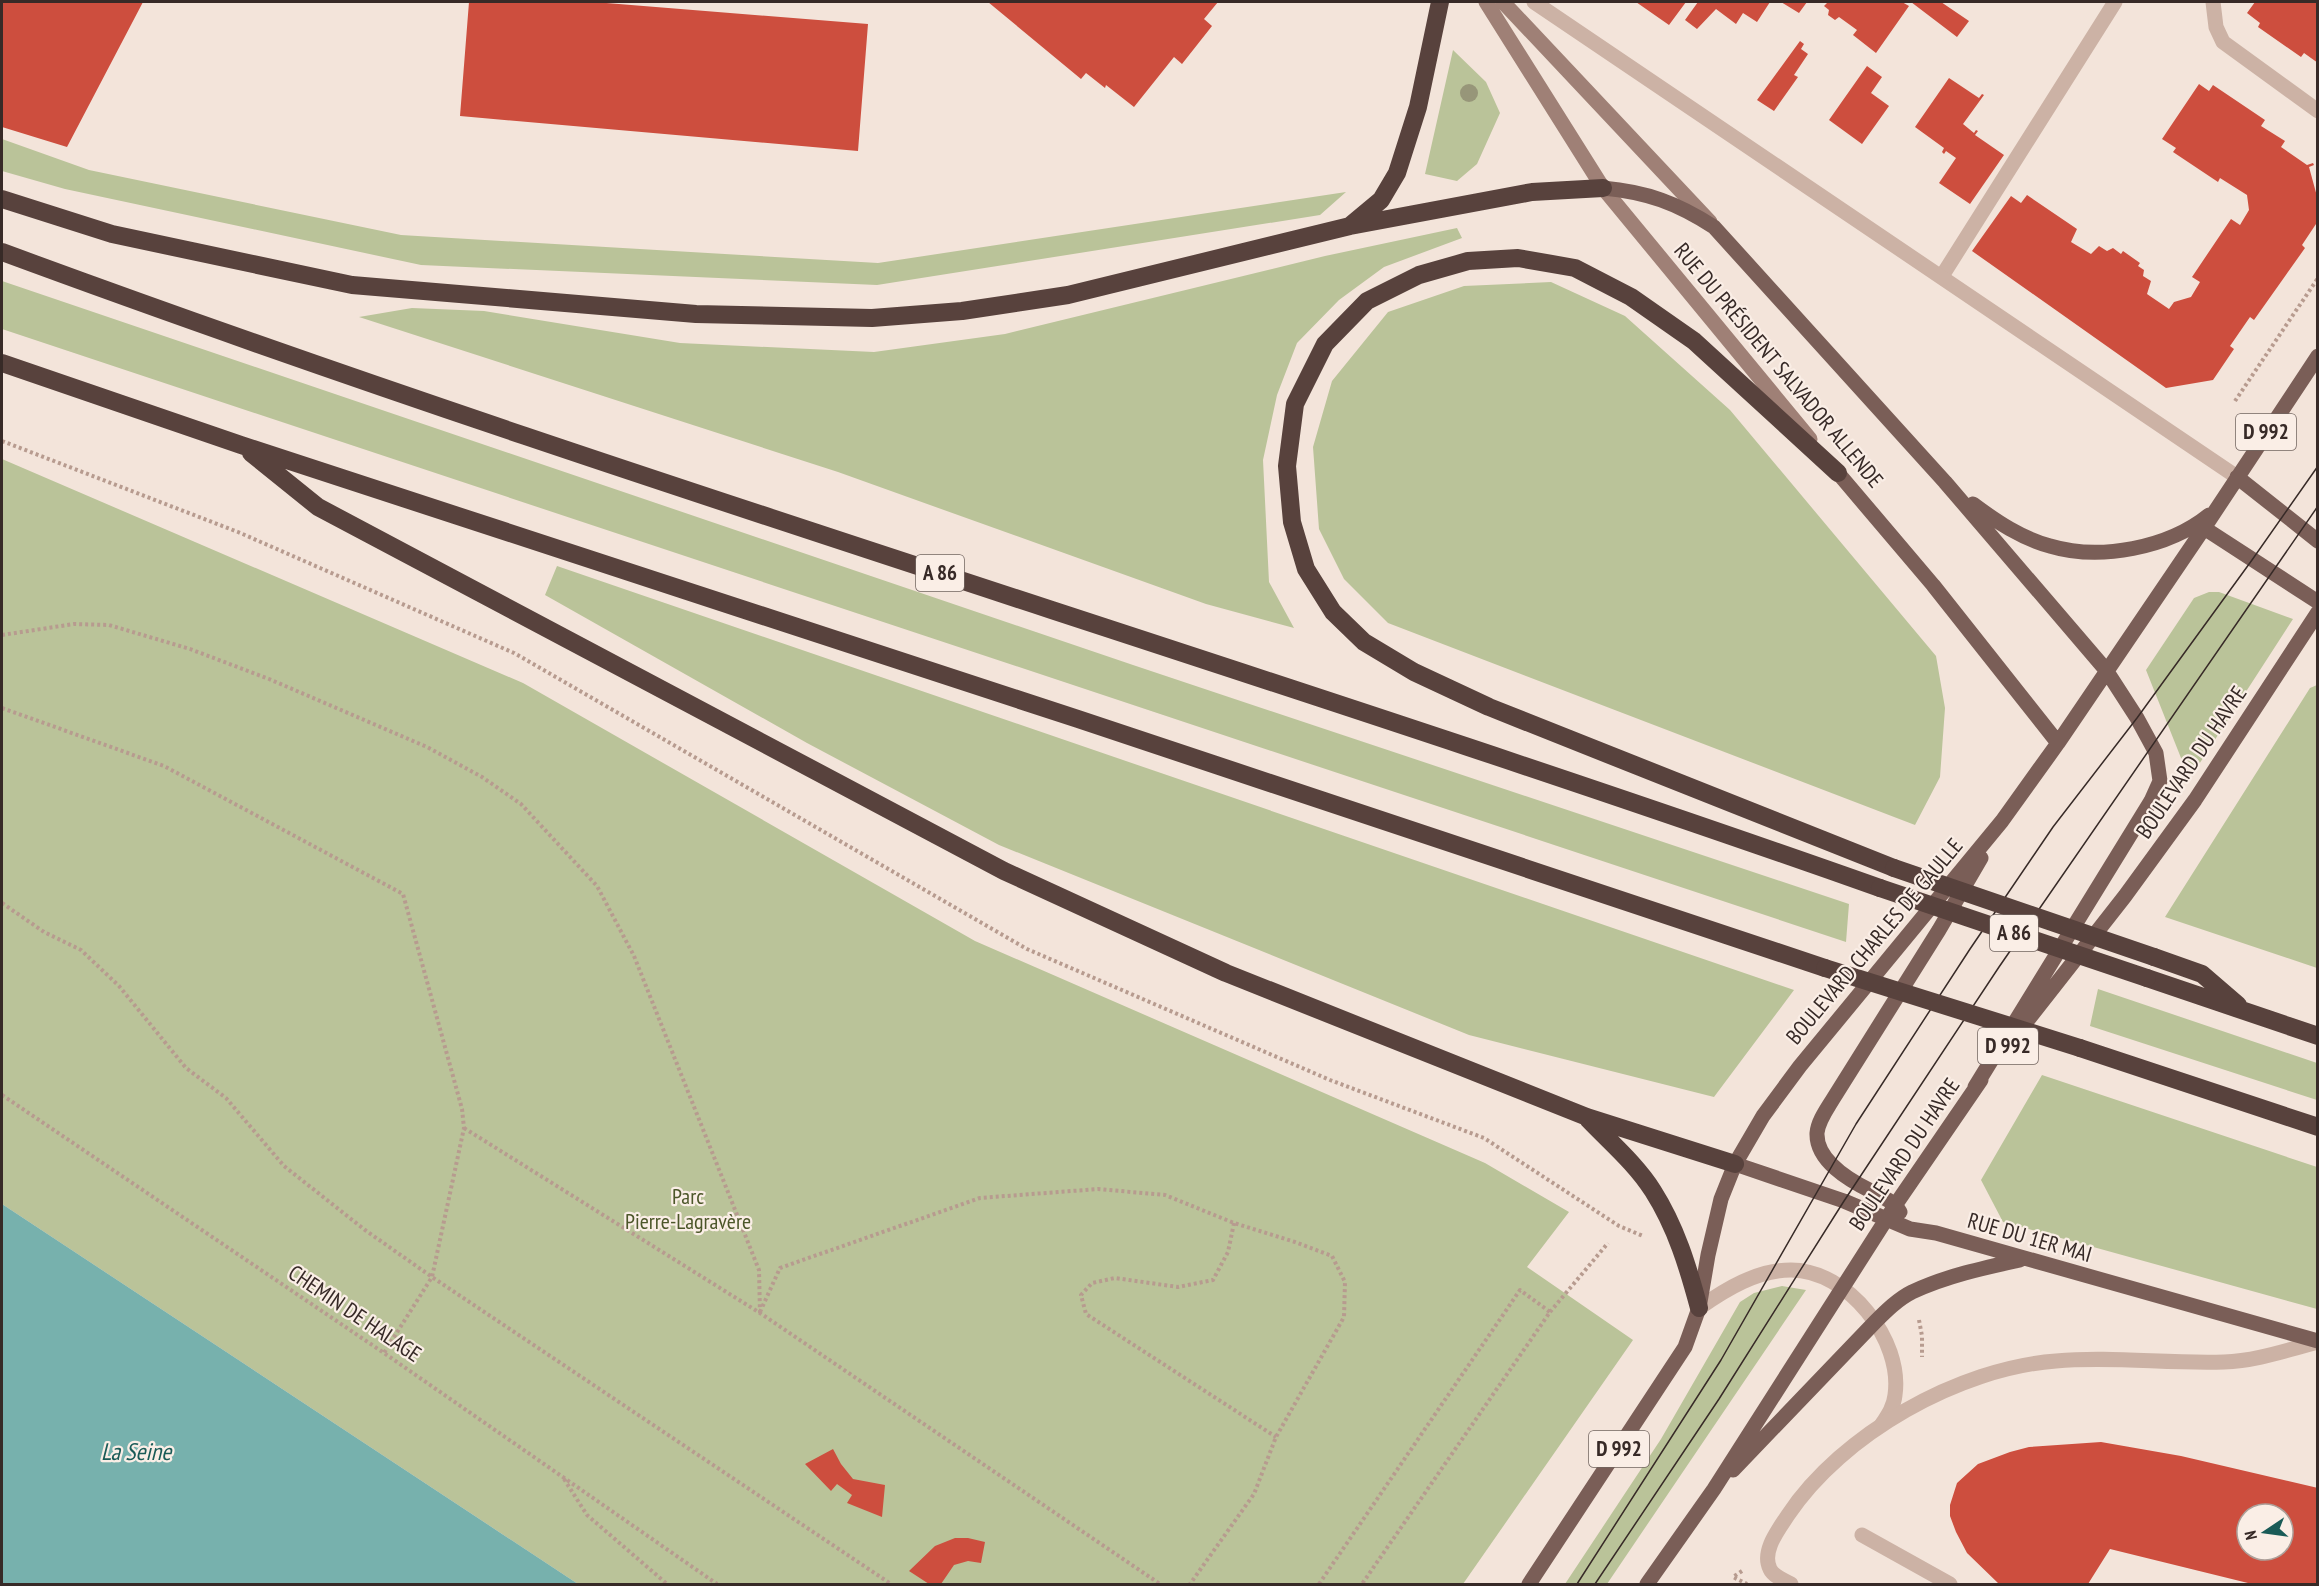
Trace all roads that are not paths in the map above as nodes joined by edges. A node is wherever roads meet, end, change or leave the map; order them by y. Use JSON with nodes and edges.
{"nodes":[{"id":1,"x":1440,"y":2,"type":"edge"},
{"id":2,"x":1486,"y":2,"type":"edge"},
{"id":3,"x":1503,"y":2,"type":"edge"},
{"id":4,"x":1534,"y":2,"type":"edge"},
{"id":5,"x":2115,"y":2,"type":"edge"},
{"id":6,"x":2213,"y":2,"type":"edge"},
{"id":7,"x":2318,"y":111,"type":"edge"},
{"id":8,"x":1604,"y":188,"type":"junction"},
{"id":9,"x":2,"y":199,"type":"edge"},
{"id":10,"x":1350,"y":226,"type":"junction"},
{"id":11,"x":1714,"y":227,"type":"junction"},
{"id":12,"x":2,"y":252,"type":"edge"},
{"id":13,"x":1942,"y":276,"type":"junction"},
{"id":14,"x":2318,"y":356,"type":"edge"},
{"id":15,"x":2,"y":363,"type":"edge"},
{"id":16,"x":241,"y":445,"type":"junction"},
{"id":17,"x":1838,"y":473,"type":"junction"},
{"id":18,"x":2237,"y":477,"type":"junction"},
{"id":19,"x":1945,"y":482,"type":"junction"},
{"id":20,"x":2216,"y":510,"type":"junction"},
{"id":21,"x":2204,"y":528,"type":"junction"},
{"id":22,"x":2318,"y":541,"type":"edge"},
{"id":23,"x":2318,"y":602,"type":"edge"},
{"id":24,"x":2318,"y":612,"type":"edge"},
{"id":25,"x":2106,"y":670,"type":"junction"},
{"id":26,"x":2058,"y":743,"type":"junction"},
{"id":27,"x":2002,"y":822,"type":"junction"},
{"id":28,"x":2247,"y":1012,"type":"junction"},
{"id":29,"x":2318,"y":1036,"type":"edge"},
{"id":30,"x":1975,"y":1087,"type":"junction"},
{"id":31,"x":1587,"y":1117,"type":"junction"},
{"id":32,"x":2318,"y":1127,"type":"edge"},
{"id":33,"x":1735,"y":1164,"type":"junction"},
{"id":34,"x":1896,"y":1204,"type":"junction"},
{"id":35,"x":1886,"y":1220,"type":"junction"},
{"id":36,"x":1910,"y":1229,"type":"junction"},
{"id":37,"x":2023,"y":1260,"type":"junction"},
{"id":38,"x":1843,"y":1288,"type":"junction"},
{"id":39,"x":1699,"y":1308,"type":"junction"},
{"id":40,"x":1875,"y":1322,"type":"junction"},
{"id":41,"x":2318,"y":1342,"type":"edge"},
{"id":42,"x":1882,"y":1424,"type":"junction"},
{"id":43,"x":1714,"y":1489,"type":"junction"},
{"id":44,"x":1862,"y":1535,"type":"dead end"},
{"id":45,"x":1529,"y":1584,"type":"edge"},
{"id":46,"x":1647,"y":1584,"type":"edge"},
{"id":47,"x":1791,"y":1584,"type":"edge"},
{"id":48,"x":1950,"y":1584,"type":"edge"}],
"edges":[{"from":1,"to":10,"type":"highway"},
{"from":2,"to":8,"type":"street","name":"RUE DU PRÉSIDENT SALVADOR ALLENDE"},
{"from":3,"to":11,"type":"street","name":"RUE DU PRÉSIDENT SALVADOR ALLENDE"},
{"from":4,"to":13,"type":"street"},
{"from":5,"to":13,"type":"street"},
{"from":6,"to":7,"type":"street"},
{"from":8,"to":10,"type":"highway"},
{"from":8,"to":11,"type":"main road"},
{"from":8,"to":17,"type":"street","name":"RUE DU PRÉSIDENT SALVADOR ALLENDE"},
{"from":9,"to":10,"type":"highway"},
{"from":11,"to":19,"type":"main road","name":"RUE DU PRÉSIDENT SALVADOR ALLENDE"},
{"from":12,"to":28,"type":"highway","number":"A 86","bridge":true},
{"from":13,"to":18,"type":"street"},
{"from":14,"to":18,"type":"main road","name":"BOULEVARD CHARLES DE GAULLE","number":"D 992"},
{"from":15,"to":16,"type":"highway"},
{"from":16,"to":31,"type":"highway"},
{"from":16,"to":32,"type":"highway","bridge":true},
{"from":17,"to":26,"type":"main road","name":"RUE DU PRÉSIDENT SALVADOR ALLENDE"},
{"from":17,"to":28,"type":"highway","bridge":true},
{"from":18,"to":20,"type":"main road","name":"BOULEVARD CHARLES DE GAULLE","number":"D 992"},
{"from":18,"to":22,"type":"main road"},
{"from":19,"to":20,"type":"main road"},
{"from":19,"to":25,"type":"main road","name":"RUE DU PRÉSIDENT SALVADOR ALLENDE"},
{"from":20,"to":21,"type":"main road","name":"BOULEVARD CHARLES DE GAULLE","number":"D 992"},
{"from":21,"to":23,"type":"main road"},
{"from":21,"to":25,"type":"main road","name":"BOULEVARD CHARLES DE GAULLE","number":"D 992"},
{"from":24,"to":30,"type":"main road","name":"BOULEVARD DU HAVRE","number":"D 992"},
{"from":25,"to":26,"type":"main road","name":"BOULEVARD CHARLES DE GAULLE","number":"D 992"},
{"from":25,"to":30,"type":"main road","name":"RUE DU PRÉSIDENT SALVADOR ALLENDE"},
{"from":26,"to":27,"type":"main road","name":"BOULEVARD CHARLES DE GAULLE","number":"D 992"},
{"from":27,"to":33,"type":"main road","name":"BOULEVARD CHARLES DE GAULLE","number":"D 992"},
{"from":27,"to":34,"type":"main road"},
{"from":28,"to":29,"type":"highway","number":"A 86"},
{"from":30,"to":34,"type":"main road","name":"BOULEVARD DU HAVRE","number":"D 992"},
{"from":31,"to":33,"type":"highway"},
{"from":31,"to":39,"type":"highway"},
{"from":33,"to":35,"type":"main road","name":"RUE DU 1ER MAI"},
{"from":33,"to":39,"type":"main road","name":"BOULEVARD CHARLES DE GAULLE","number":"D 992"},
{"from":34,"to":35,"type":"main road","name":"BOULEVARD DU HAVRE","number":"D 992"},
{"from":34,"to":36,"type":"main road"},
{"from":35,"to":36,"type":"main road","name":"RUE DU 1ER MAI"},
{"from":35,"to":38,"type":"main road","name":"BOULEVARD DU HAVRE","number":"D 992"},
{"from":36,"to":37,"type":"main road","name":"RUE DU 1ER MAI"},
{"from":37,"to":40,"type":"main road"},
{"from":37,"to":41,"type":"main road","name":"RUE DU 1ER MAI"},
{"from":38,"to":39,"type":"street"},
{"from":38,"to":40,"type":"street"},
{"from":38,"to":43,"type":"main road","name":"BOULEVARD DU HAVRE","number":"D 992"},
{"from":39,"to":45,"type":"main road","name":"BOULEVARD CHARLES DE GAULLE","number":"D 992"},
{"from":40,"to":42,"type":"street"},
{"from":40,"to":43,"type":"main road"},
{"from":41,"to":42,"type":"street"},
{"from":42,"to":47,"type":"street"},
{"from":43,"to":46,"type":"main road","name":"BOULEVARD DU HAVRE","number":"D 992"},
{"from":44,"to":48,"type":"street"}]}
